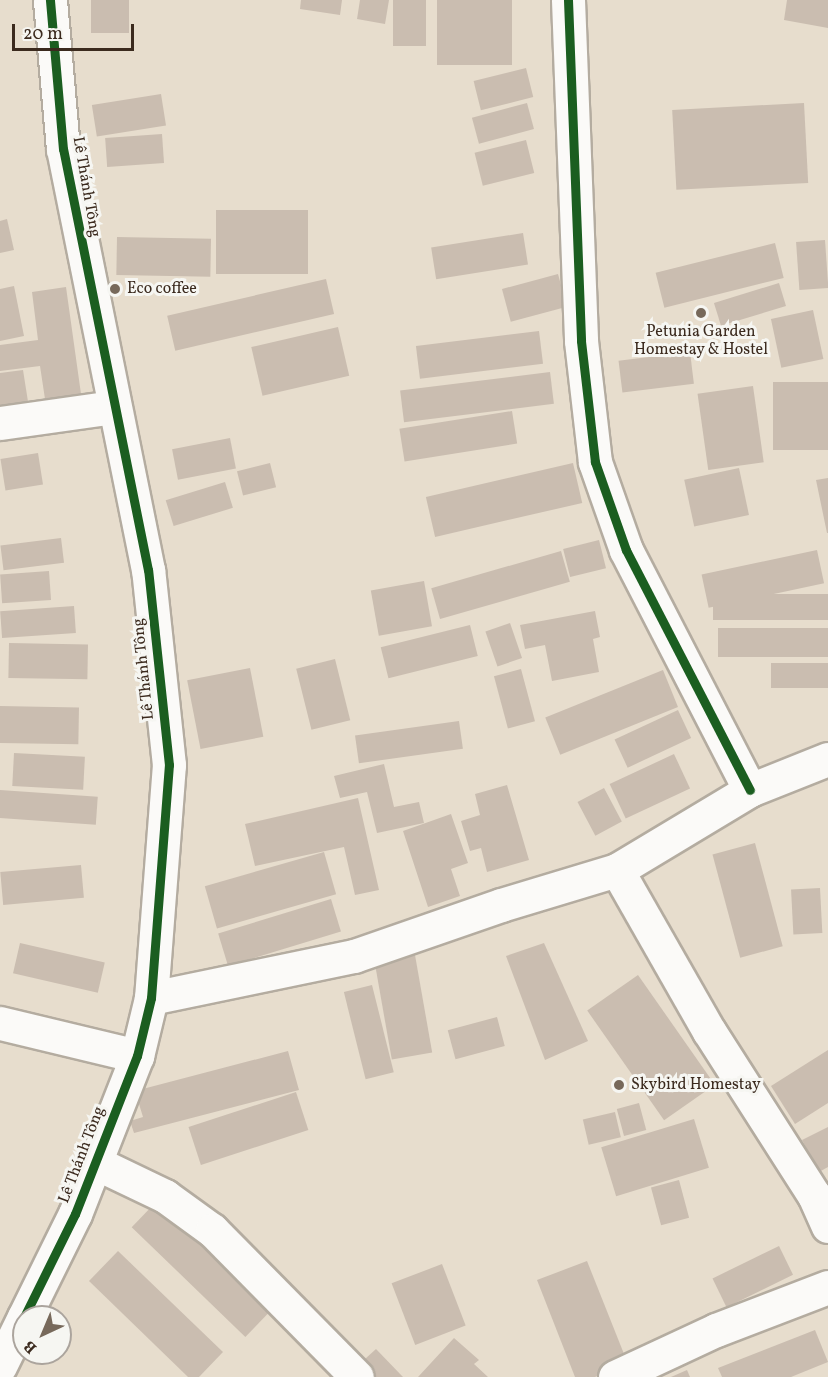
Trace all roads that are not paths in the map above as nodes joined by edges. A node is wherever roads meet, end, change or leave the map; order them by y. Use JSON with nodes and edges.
{"nodes":[{"id":1,"x":50,"y":0,"type":"edge"},
{"id":2,"x":568,"y":0,"type":"edge"},
{"id":3,"x":114,"y":407,"type":"junction"},
{"id":4,"x":0,"y":423,"type":"edge"},
{"id":5,"x":828,"y":759,"type":"edge"},
{"id":6,"x":750,"y":790,"type":"junction"},
{"id":7,"x":617,"y":870,"type":"junction"},
{"id":8,"x":151,"y":998,"type":"junction"},
{"id":9,"x":0,"y":1023,"type":"edge"},
{"id":10,"x":137,"y":1056,"type":"junction"},
{"id":11,"x":94,"y":1162,"type":"junction"},
{"id":12,"x":828,"y":1226,"type":"edge"},
{"id":13,"x":828,"y":1287,"type":"edge"},
{"id":14,"x":30,"y":1305,"type":"edge"},
{"id":15,"x":12,"y":1341,"type":"edge"},
{"id":16,"x":0,"y":1365,"type":"edge"},
{"id":17,"x":357,"y":1377,"type":"edge"},
{"id":18,"x":615,"y":1377,"type":"edge"}],
"edges":[{"from":1,"to":3,"type":"street","name":"Lê Thánh Tông"},
{"from":2,"to":6,"type":"street"},
{"from":3,"to":4,"type":"street"},
{"from":3,"to":8,"type":"street","name":"Lê Thánh Tông"},
{"from":5,"to":6,"type":"street"},
{"from":6,"to":7,"type":"street"},
{"from":7,"to":8,"type":"street"},
{"from":7,"to":12,"type":"street"},
{"from":8,"to":10,"type":"street","name":"Lê Thánh Tông"},
{"from":9,"to":10,"type":"street"},
{"from":10,"to":11,"type":"street","name":"Lê Thánh Tông"},
{"from":11,"to":14,"type":"street","name":"Lê Thánh Tông"},
{"from":11,"to":17,"type":"street"},
{"from":13,"to":18,"type":"street"},
{"from":15,"to":16,"type":"street","name":"Lê Thánh Tông"}]}
